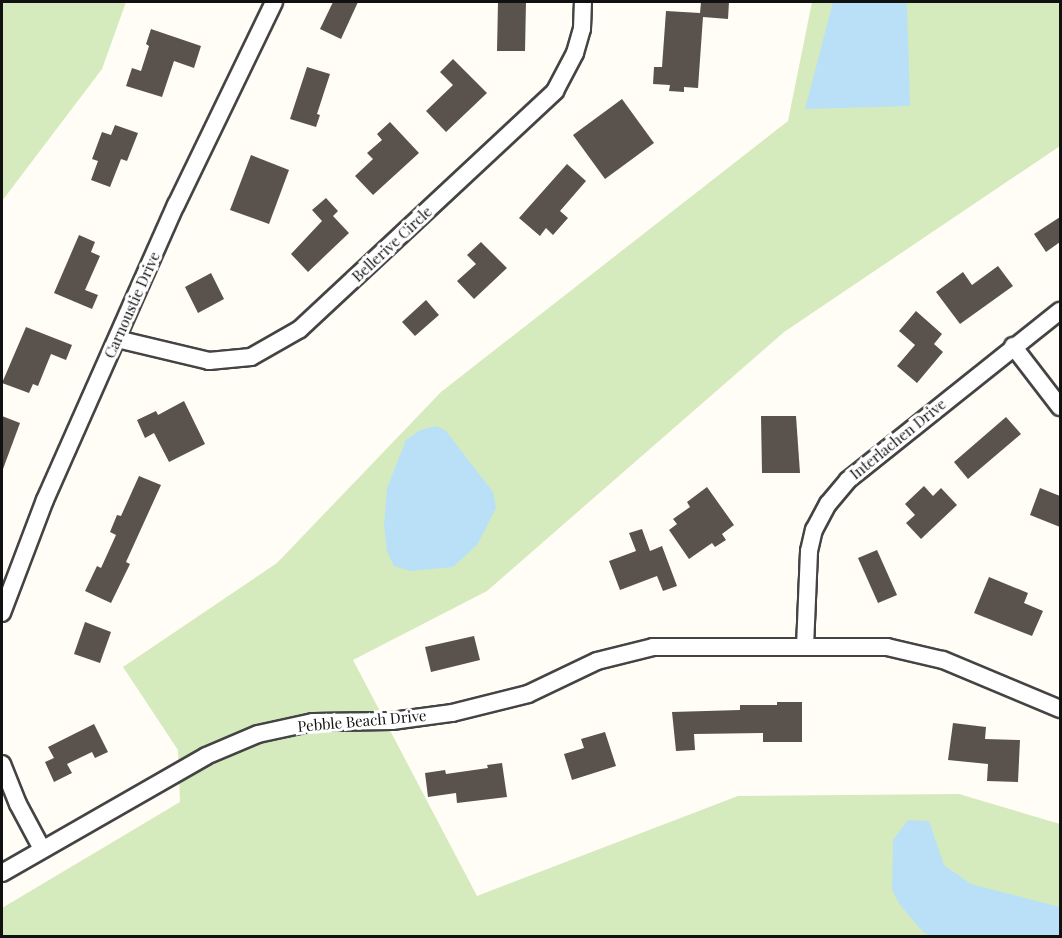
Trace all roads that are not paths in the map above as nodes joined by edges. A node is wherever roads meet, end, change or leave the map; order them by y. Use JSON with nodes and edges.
{"nodes":[{"id":1,"x":274,"y":2,"type":"edge"},
{"id":2,"x":583,"y":2,"type":"edge"},
{"id":3,"x":1060,"y":311,"type":"edge"},
{"id":4,"x":117,"y":339,"type":"junction"},
{"id":5,"x":1013,"y":346,"type":"junction"},
{"id":6,"x":1060,"y":407,"type":"edge"},
{"id":7,"x":2,"y":613,"type":"edge"},
{"id":8,"x":805,"y":647,"type":"junction"},
{"id":9,"x":1060,"y":709,"type":"edge"},
{"id":10,"x":2,"y":764,"type":"edge"},
{"id":11,"x":42,"y":849,"type":"junction"},
{"id":12,"x":2,"y":873,"type":"edge"}],
"edges":[{"from":1,"to":4,"type":"street","name":"Carnoustie Drive"},
{"from":2,"to":4,"type":"street","name":"Bellerive Circle"},
{"from":3,"to":5,"type":"street","name":"Interlachen Drive"},
{"from":4,"to":7,"type":"street","name":"Carnoustie Drive"},
{"from":5,"to":6,"type":"street"},
{"from":5,"to":8,"type":"street","name":"Interlachen Drive"},
{"from":8,"to":9,"type":"street","name":"Pebble Beach Drive"},
{"from":8,"to":11,"type":"street","name":"Pebble Beach Drive"},
{"from":10,"to":11,"type":"street"},
{"from":11,"to":12,"type":"street","name":"Pebble Beach Drive"}]}
